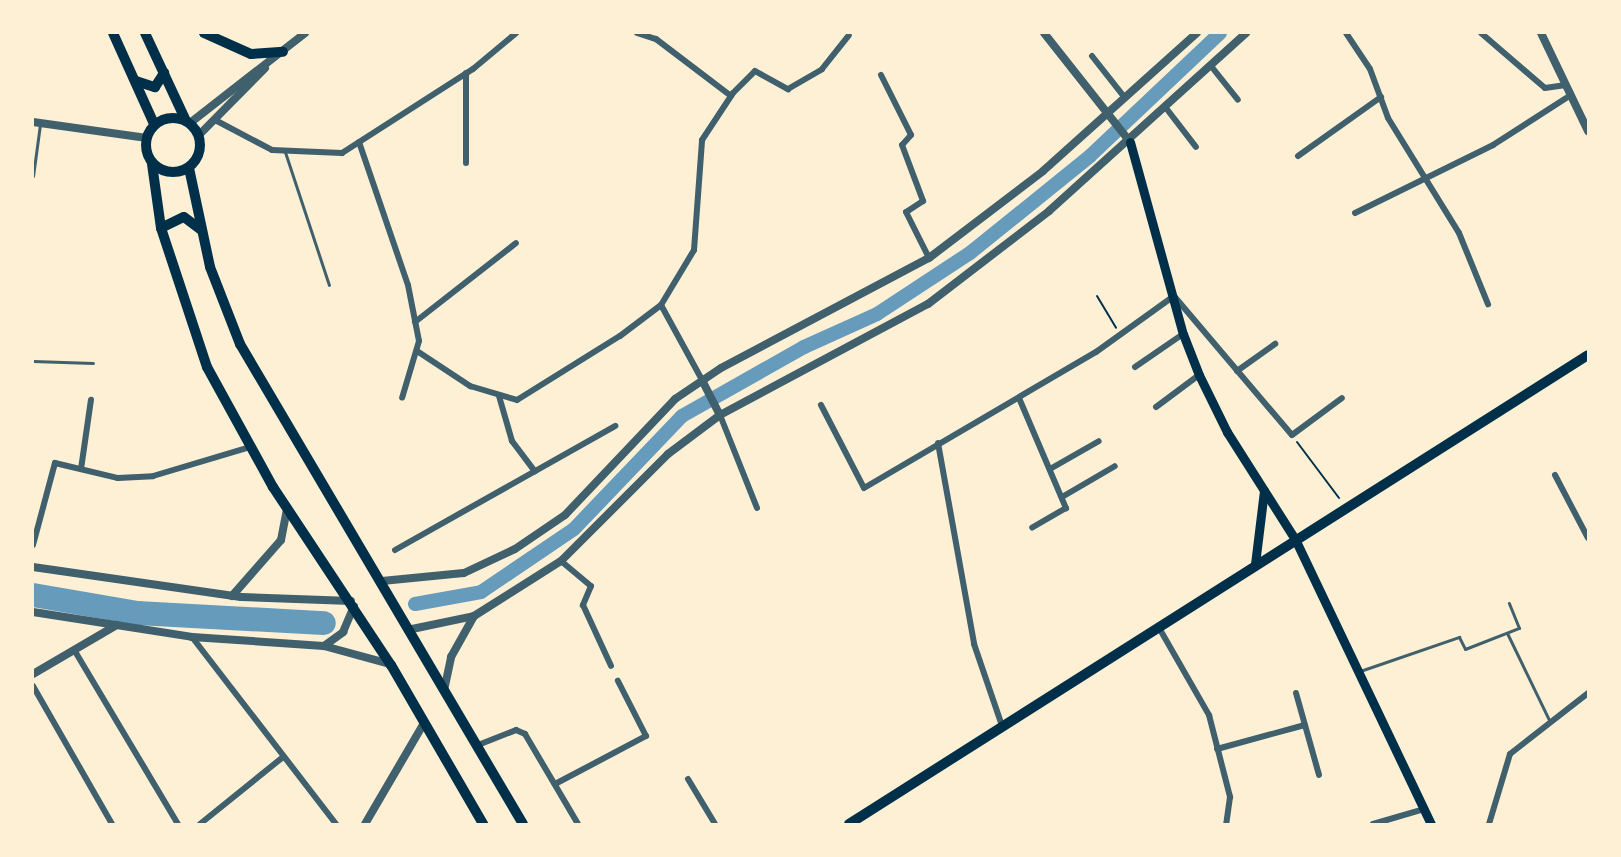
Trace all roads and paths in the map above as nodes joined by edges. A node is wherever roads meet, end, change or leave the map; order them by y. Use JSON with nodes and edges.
{"nodes":[{"id":1,"x":113,"y":33,"type":"edge"},
{"id":2,"x":145,"y":33,"type":"edge"},
{"id":3,"x":204,"y":33,"type":"edge"},
{"id":4,"x":305,"y":33,"type":"edge"},
{"id":5,"x":516,"y":33,"type":"edge"},
{"id":6,"x":637,"y":33,"type":"edge"},
{"id":7,"x":1044,"y":33,"type":"edge"},
{"id":8,"x":1197,"y":33,"type":"edge"},
{"id":9,"x":1246,"y":33,"type":"edge"},
{"id":10,"x":1346,"y":33,"type":"edge"},
{"id":11,"x":1481,"y":33,"type":"edge"},
{"id":12,"x":1541,"y":33,"type":"edge"},
{"id":13,"x":849,"y":35,"type":"dead end"},
{"id":14,"x":283,"y":52,"type":"junction"},
{"id":15,"x":1092,"y":56,"type":"dead end"},
{"id":16,"x":273,"y":59,"type":"junction"},
{"id":17,"x":1211,"y":66,"type":"junction"},
{"id":18,"x":164,"y":73,"type":"junction"},
{"id":19,"x":466,"y":73,"type":"junction"},
{"id":20,"x":881,"y":75,"type":"dead end"},
{"id":21,"x":136,"y":81,"type":"junction"},
{"id":22,"x":1566,"y":85,"type":"junction"},
{"id":23,"x":1571,"y":95,"type":"junction"},
{"id":24,"x":731,"y":96,"type":"junction"},
{"id":25,"x":1125,"y":98,"type":"junction"},
{"id":26,"x":1381,"y":98,"type":"junction"},
{"id":27,"x":1238,"y":100,"type":"dead end"},
{"id":28,"x":1166,"y":108,"type":"junction"},
{"id":29,"x":1108,"y":115,"type":"junction"},
{"id":30,"x":218,"y":121,"type":"junction"},
{"id":31,"x":36,"y":122,"type":"edge"},
{"id":32,"x":188,"y":122,"type":"junction"},
{"id":33,"x":154,"y":124,"type":"junction"},
{"id":34,"x":1588,"y":131,"type":"edge"},
{"id":35,"x":199,"y":135,"type":"junction"},
{"id":36,"x":147,"y":138,"type":"junction"},
{"id":37,"x":359,"y":141,"type":"junction"},
{"id":38,"x":1130,"y":142,"type":"junction"},
{"id":39,"x":1196,"y":147,"type":"dead end"},
{"id":40,"x":285,"y":152,"type":"junction"},
{"id":41,"x":1298,"y":156,"type":"dead end"},
{"id":42,"x":466,"y":163,"type":"dead end"},
{"id":43,"x":152,"y":164,"type":"junction"},
{"id":44,"x":189,"y":168,"type":"junction"},
{"id":45,"x":33,"y":176,"type":"edge"},
{"id":46,"x":1428,"y":179,"type":"junction"},
{"id":47,"x":1355,"y":213,"type":"dead end"},
{"id":48,"x":161,"y":228,"type":"junction"},
{"id":49,"x":201,"y":229,"type":"junction"},
{"id":50,"x":516,"y":243,"type":"dead end"},
{"id":51,"x":929,"y":258,"type":"junction"},
{"id":52,"x":330,"y":285,"type":"dead end"},
{"id":53,"x":1097,"y":296,"type":"dead end"},
{"id":54,"x":1174,"y":296,"type":"junction"},
{"id":55,"x":1488,"y":303,"type":"dead end"},
{"id":56,"x":661,"y":305,"type":"junction"},
{"id":57,"x":415,"y":322,"type":"junction"},
{"id":58,"x":1183,"y":334,"type":"junction"},
{"id":59,"x":1120,"y":335,"type":"junction"},
{"id":60,"x":1275,"y":344,"type":"dead end"},
{"id":61,"x":417,"y":351,"type":"junction"},
{"id":62,"x":1588,"y":355,"type":"edge"},
{"id":63,"x":33,"y":361,"type":"edge"},
{"id":64,"x":93,"y":363,"type":"dead end"},
{"id":65,"x":1135,"y":367,"type":"dead end"},
{"id":66,"x":1238,"y":371,"type":"junction"},
{"id":67,"x":1199,"y":375,"type":"junction"},
{"id":68,"x":702,"y":380,"type":"junction"},
{"id":69,"x":499,"y":396,"type":"junction"},
{"id":70,"x":402,"y":398,"type":"dead end"},
{"id":71,"x":1019,"y":398,"type":"junction"},
{"id":72,"x":1342,"y":398,"type":"dead end"},
{"id":73,"x":91,"y":400,"type":"dead end"},
{"id":74,"x":821,"y":405,"type":"dead end"},
{"id":75,"x":1156,"y":407,"type":"dead end"},
{"id":76,"x":720,"y":415,"type":"junction"},
{"id":77,"x":615,"y":426,"type":"dead end"},
{"id":78,"x":1292,"y":435,"type":"junction"},
{"id":79,"x":1099,"y":441,"type":"dead end"},
{"id":80,"x":938,"y":443,"type":"junction"},
{"id":81,"x":250,"y":447,"type":"junction"},
{"id":82,"x":1116,"y":466,"type":"dead end"},
{"id":83,"x":81,"y":469,"type":"junction"},
{"id":84,"x":1050,"y":469,"type":"junction"},
{"id":85,"x":535,"y":471,"type":"junction"},
{"id":86,"x":1555,"y":475,"type":"dead end"},
{"id":87,"x":1264,"y":490,"type":"junction"},
{"id":88,"x":1062,"y":497,"type":"junction"},
{"id":89,"x":287,"y":507,"type":"junction"},
{"id":90,"x":757,"y":508,"type":"dead end"},
{"id":91,"x":1346,"y":508,"type":"junction"},
{"id":92,"x":1032,"y":528,"type":"dead end"},
{"id":93,"x":1588,"y":538,"type":"edge"},
{"id":94,"x":1295,"y":539,"type":"junction"},
{"id":95,"x":33,"y":545,"type":"edge"},
{"id":96,"x":395,"y":550,"type":"dead end"},
{"id":97,"x":561,"y":561,"type":"junction"},
{"id":98,"x":1255,"y":564,"type":"junction"},
{"id":99,"x":33,"y":567,"type":"edge"},
{"id":100,"x":382,"y":581,"type":"junction"},
{"id":101,"x":232,"y":596,"type":"junction"},
{"id":102,"x":352,"y":603,"type":"junction"},
{"id":103,"x":1509,"y":603,"type":"dead end"},
{"id":104,"x":33,"y":612,"type":"edge"},
{"id":105,"x":474,"y":616,"type":"junction"},
{"id":106,"x":117,"y":625,"type":"junction"},
{"id":107,"x":1157,"y":625,"type":"junction"},
{"id":108,"x":412,"y":629,"type":"junction"},
{"id":109,"x":1507,"y":633,"type":"junction"},
{"id":110,"x":192,"y":637,"type":"junction"},
{"id":111,"x":324,"y":646,"type":"junction"},
{"id":112,"x":76,"y":653,"type":"junction"},
{"id":113,"x":391,"y":665,"type":"junction"},
{"id":114,"x":611,"y":666,"type":"dead end"},
{"id":115,"x":1358,"y":671,"type":"junction"},
{"id":116,"x":33,"y":674,"type":"edge"},
{"id":117,"x":618,"y":681,"type":"dead end"},
{"id":118,"x":33,"y":686,"type":"edge"},
{"id":119,"x":445,"y":686,"type":"junction"},
{"id":120,"x":1296,"y":693,"type":"dead end"},
{"id":121,"x":1588,"y":693,"type":"edge"},
{"id":122,"x":1550,"y":722,"type":"junction"},
{"id":123,"x":424,"y":723,"type":"junction"},
{"id":124,"x":1305,"y":725,"type":"junction"},
{"id":125,"x":1002,"y":726,"type":"junction"},
{"id":126,"x":478,"y":746,"type":"junction"},
{"id":127,"x":1217,"y":749,"type":"junction"},
{"id":128,"x":283,"y":757,"type":"junction"},
{"id":129,"x":1319,"y":775,"type":"dead end"},
{"id":130,"x":688,"y":779,"type":"dead end"},
{"id":131,"x":555,"y":784,"type":"junction"},
{"id":132,"x":1424,"y":809,"type":"junction"},
{"id":133,"x":112,"y":824,"type":"edge"},
{"id":134,"x":178,"y":824,"type":"edge"},
{"id":135,"x":200,"y":824,"type":"edge"},
{"id":136,"x":336,"y":824,"type":"edge"},
{"id":137,"x":365,"y":824,"type":"edge"},
{"id":138,"x":483,"y":824,"type":"edge"},
{"id":139,"x":523,"y":824,"type":"edge"},
{"id":140,"x":578,"y":824,"type":"edge"},
{"id":141,"x":715,"y":824,"type":"edge"},
{"id":142,"x":849,"y":824,"type":"edge"},
{"id":143,"x":1226,"y":824,"type":"edge"},
{"id":144,"x":1373,"y":824,"type":"edge"},
{"id":145,"x":1431,"y":824,"type":"edge"},
{"id":146,"x":1489,"y":824,"type":"edge"}],
"edges":[{"from":1,"to":21,"type":"main road"},
{"from":2,"to":18,"type":"main road"},
{"from":3,"to":14,"type":"main road"},
{"from":4,"to":14,"type":"street"},
{"from":5,"to":19,"type":"street"},
{"from":6,"to":24,"type":"street"},
{"from":7,"to":29,"type":"street"},
{"from":8,"to":25,"type":"street"},
{"from":9,"to":17,"type":"street"},
{"from":10,"to":26,"type":"street"},
{"from":11,"to":22,"type":"street"},
{"from":12,"to":22,"type":"street"},
{"from":13,"to":24,"type":"street"},
{"from":14,"to":16,"type":"street"},
{"from":15,"to":25,"type":"street"},
{"from":16,"to":30,"type":"street"},
{"from":16,"to":32,"type":"street"},
{"from":17,"to":27,"type":"street"},
{"from":17,"to":28,"type":"street"},
{"from":18,"to":21,"type":"main road"},
{"from":18,"to":32,"type":"main road"},
{"from":19,"to":37,"type":"street"},
{"from":19,"to":42,"type":"street"},
{"from":20,"to":51,"type":"street"},
{"from":21,"to":33,"type":"main road"},
{"from":22,"to":23,"type":"street"},
{"from":23,"to":34,"type":"street"},
{"from":23,"to":46,"type":"street"},
{"from":24,"to":56,"type":"street"},
{"from":25,"to":29,"type":"street"},
{"from":26,"to":41,"type":"street"},
{"from":26,"to":46,"type":"street"},
{"from":28,"to":38,"type":"street"},
{"from":28,"to":39,"type":"street"},
{"from":29,"to":38,"type":"street"},
{"from":29,"to":51,"type":"street"},
{"from":30,"to":35,"type":"street"},
{"from":30,"to":40,"type":"street"},
{"from":31,"to":36,"type":"street"},
{"from":31,"to":45,"type":"lane"},
{"from":32,"to":33,"type":"main road"},
{"from":32,"to":35,"type":"main road"},
{"from":33,"to":36,"type":"main road"},
{"from":35,"to":44,"type":"main road"},
{"from":36,"to":43,"type":"main road"},
{"from":37,"to":40,"type":"street"},
{"from":37,"to":57,"type":"street"},
{"from":38,"to":54,"type":"main road"},
{"from":38,"to":76,"type":"street"},
{"from":40,"to":52,"type":"lane"},
{"from":43,"to":44,"type":"main road"},
{"from":43,"to":48,"type":"main road"},
{"from":44,"to":49,"type":"main road"},
{"from":46,"to":47,"type":"street"},
{"from":46,"to":55,"type":"street"},
{"from":48,"to":49,"type":"main road"},
{"from":48,"to":81,"type":"main road"},
{"from":49,"to":100,"type":"main road"},
{"from":50,"to":57,"type":"street"},
{"from":51,"to":68,"type":"street"},
{"from":53,"to":59,"type":"path"},
{"from":54,"to":58,"type":"main road"},
{"from":54,"to":59,"type":"street"},
{"from":54,"to":66,"type":"street"},
{"from":56,"to":68,"type":"street"},
{"from":56,"to":69,"type":"street"},
{"from":57,"to":61,"type":"street"},
{"from":58,"to":65,"type":"street"},
{"from":58,"to":67,"type":"main road"},
{"from":59,"to":71,"type":"street"},
{"from":60,"to":66,"type":"street"},
{"from":61,"to":69,"type":"street"},
{"from":61,"to":70,"type":"street"},
{"from":62,"to":91,"type":"main road"},
{"from":63,"to":64,"type":"lane"},
{"from":66,"to":78,"type":"street"},
{"from":67,"to":75,"type":"street"},
{"from":67,"to":87,"type":"main road"},
{"from":68,"to":76,"type":"street"},
{"from":68,"to":100,"type":"street"},
{"from":69,"to":85,"type":"street"},
{"from":71,"to":80,"type":"street"},
{"from":71,"to":84,"type":"street"},
{"from":72,"to":78,"type":"street"},
{"from":73,"to":83,"type":"street"},
{"from":74,"to":80,"type":"street"},
{"from":76,"to":90,"type":"street"},
{"from":76,"to":97,"type":"street"},
{"from":77,"to":85,"type":"street"},
{"from":78,"to":91,"type":"path"},
{"from":79,"to":84,"type":"street"},
{"from":80,"to":125,"type":"street"},
{"from":81,"to":83,"type":"street"},
{"from":81,"to":89,"type":"main road"},
{"from":82,"to":88,"type":"street"},
{"from":83,"to":95,"type":"street"},
{"from":84,"to":88,"type":"street"},
{"from":85,"to":96,"type":"street"},
{"from":86,"to":93,"type":"street"},
{"from":87,"to":94,"type":"main road"},
{"from":87,"to":98,"type":"main road"},
{"from":88,"to":92,"type":"street"},
{"from":89,"to":101,"type":"street"},
{"from":89,"to":102,"type":"main road"},
{"from":91,"to":94,"type":"main road"},
{"from":94,"to":98,"type":"main road"},
{"from":94,"to":115,"type":"main road"},
{"from":97,"to":105,"type":"street"},
{"from":97,"to":114,"type":"street"},
{"from":98,"to":107,"type":"main road"},
{"from":99,"to":101,"type":"street"},
{"from":100,"to":108,"type":"main road"},
{"from":101,"to":102,"type":"street"},
{"from":102,"to":111,"type":"street"},
{"from":102,"to":113,"type":"main road"},
{"from":103,"to":109,"type":"lane"},
{"from":104,"to":106,"type":"street"},
{"from":105,"to":108,"type":"street"},
{"from":105,"to":119,"type":"street"},
{"from":106,"to":110,"type":"street"},
{"from":106,"to":112,"type":"street"},
{"from":107,"to":125,"type":"main road"},
{"from":107,"to":127,"type":"street"},
{"from":108,"to":119,"type":"main road"},
{"from":109,"to":115,"type":"lane"},
{"from":109,"to":122,"type":"lane"},
{"from":110,"to":111,"type":"street"},
{"from":110,"to":128,"type":"street"},
{"from":111,"to":113,"type":"street"},
{"from":112,"to":116,"type":"street"},
{"from":112,"to":134,"type":"street"},
{"from":113,"to":123,"type":"main road"},
{"from":115,"to":132,"type":"main road"},
{"from":117,"to":131,"type":"street"},
{"from":118,"to":133,"type":"street"},
{"from":119,"to":126,"type":"main road"},
{"from":120,"to":124,"type":"street"},
{"from":121,"to":122,"type":"street"},
{"from":122,"to":146,"type":"street"},
{"from":123,"to":137,"type":"street"},
{"from":123,"to":138,"type":"main road"},
{"from":124,"to":127,"type":"street"},
{"from":124,"to":129,"type":"street"},
{"from":125,"to":142,"type":"main road"},
{"from":126,"to":131,"type":"street"},
{"from":126,"to":139,"type":"main road"},
{"from":127,"to":143,"type":"street"},
{"from":128,"to":135,"type":"street"},
{"from":128,"to":136,"type":"street"},
{"from":130,"to":141,"type":"street"},
{"from":131,"to":140,"type":"street"},
{"from":132,"to":144,"type":"street"},
{"from":132,"to":145,"type":"main road"}]}
